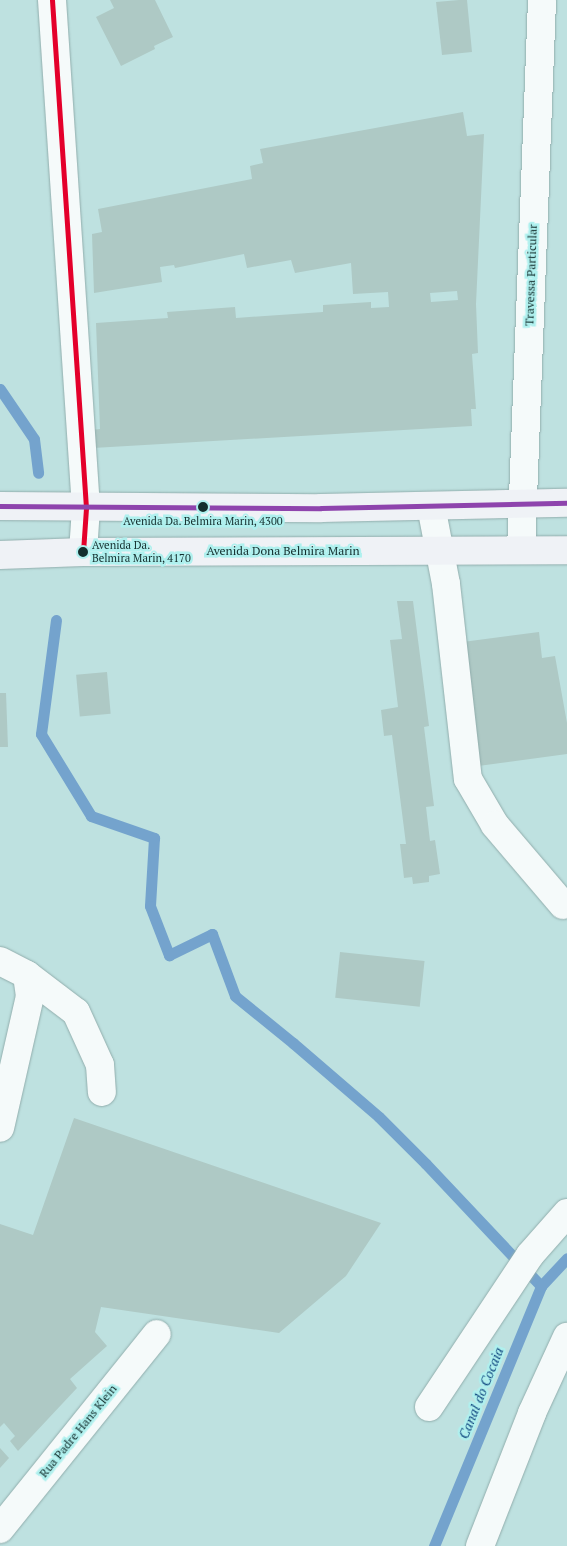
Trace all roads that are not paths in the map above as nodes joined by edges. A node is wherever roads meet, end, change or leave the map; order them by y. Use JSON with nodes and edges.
{"nodes":[{"id":1,"x":52,"y":0,"type":"edge"},
{"id":2,"x":542,"y":0,"type":"edge"},
{"id":3,"x":522,"y":503,"type":"junction"},
{"id":4,"x":567,"y":503,"type":"edge"},
{"id":5,"x":0,"y":506,"type":"edge"},
{"id":6,"x":431,"y":506,"type":"junction"},
{"id":7,"x":86,"y":508,"type":"junction"},
{"id":8,"x":521,"y":550,"type":"junction"},
{"id":9,"x":567,"y":550,"type":"edge"},
{"id":10,"x":441,"y":551,"type":"junction"},
{"id":11,"x":83,"y":552,"type":"junction"},
{"id":12,"x":0,"y":555,"type":"edge"},
{"id":13,"x":563,"y":905,"type":"dead end"},
{"id":14,"x":0,"y":961,"type":"edge"},
{"id":15,"x":27,"y":975,"type":"junction"},
{"id":16,"x":102,"y":1092,"type":"dead end"},
{"id":17,"x":0,"y":1128,"type":"edge"},
{"id":18,"x":567,"y":1213,"type":"edge"},
{"id":19,"x":157,"y":1334,"type":"dead end"},
{"id":20,"x":567,"y":1337,"type":"edge"},
{"id":21,"x":429,"y":1407,"type":"dead end"},
{"id":22,"x":0,"y":1529,"type":"edge"},
{"id":23,"x":480,"y":1546,"type":"edge"}],
"edges":[{"from":1,"to":7,"type":"street"},
{"from":2,"to":3,"type":"street","name":"Travessa Particular"},
{"from":3,"to":4,"type":"main road"},
{"from":3,"to":6,"type":"main road"},
{"from":3,"to":8,"type":"street","name":"Travessa Particular"},
{"from":5,"to":7,"type":"main road"},
{"from":6,"to":7,"type":"main road"},
{"from":6,"to":10,"type":"street"},
{"from":7,"to":11,"type":"street"},
{"from":8,"to":9,"type":"main road","name":"Avenida Dona Belmira Marin"},
{"from":8,"to":10,"type":"main road","name":"Avenida Dona Belmira Marin"},
{"from":10,"to":11,"type":"main road","name":"Avenida Dona Belmira Marin"},
{"from":10,"to":13,"type":"street"},
{"from":11,"to":12,"type":"main road","name":"Avenida Dona Belmira Marin"},
{"from":14,"to":15,"type":"street"},
{"from":15,"to":16,"type":"street"},
{"from":15,"to":17,"type":"street"},
{"from":18,"to":21,"type":"street"},
{"from":19,"to":22,"type":"street","name":"Rua Padre Hans Klein"},
{"from":20,"to":23,"type":"street"}]}
